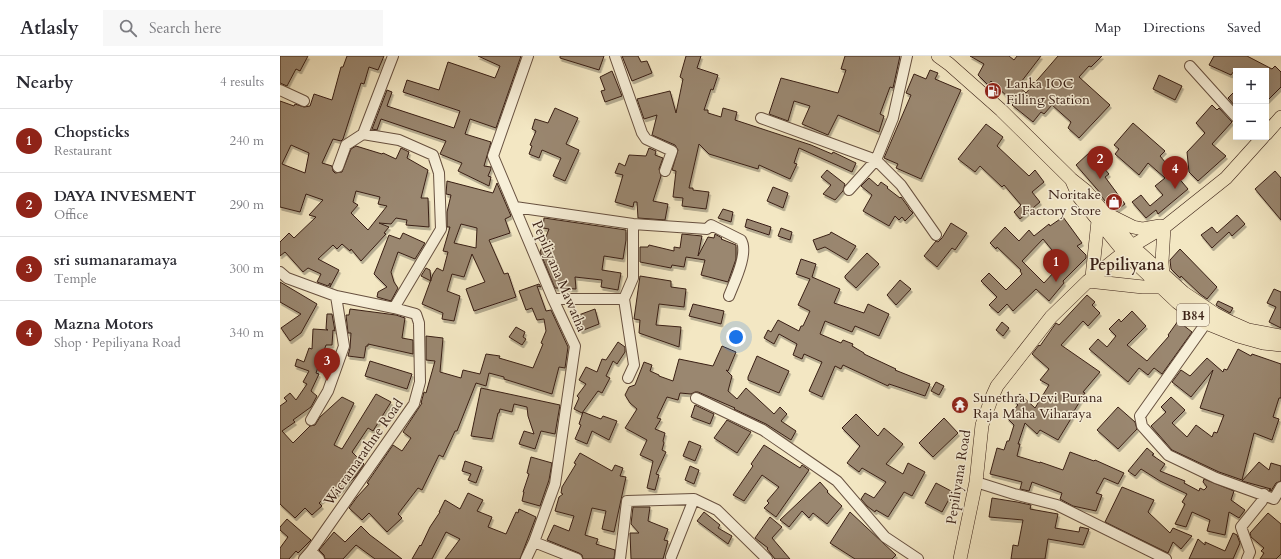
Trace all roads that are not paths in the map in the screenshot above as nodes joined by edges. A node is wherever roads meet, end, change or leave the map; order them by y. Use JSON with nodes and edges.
{"nodes":[{"id":1,"x":393,"y":56,"type":"edge"},
{"id":2,"x":528,"y":56,"type":"edge"},
{"id":3,"x":615,"y":56,"type":"edge"},
{"id":4,"x":907,"y":56,"type":"edge"},
{"id":5,"x":938,"y":56,"type":"edge"},
{"id":6,"x":1190,"y":66,"type":"dead end"},
{"id":7,"x":280,"y":90,"type":"edge"},
{"id":8,"x":304,"y":101,"type":"dead end"},
{"id":9,"x":1233,"y":114,"type":"edge"},
{"id":10,"x":1281,"y":117,"type":"edge"},
{"id":11,"x":761,"y":118,"type":"dead end"},
{"id":12,"x":1269,"y":131,"type":"edge"},
{"id":13,"x":363,"y":134,"type":"junction"},
{"id":14,"x":1260,"y":140,"type":"edge"},
{"id":15,"x":876,"y":160,"type":"junction"},
{"id":16,"x":338,"y":167,"type":"dead end"},
{"id":17,"x":665,"y":171,"type":"dead end"},
{"id":18,"x":849,"y":190,"type":"dead end"},
{"id":19,"x":515,"y":206,"type":"junction"},
{"id":20,"x":1101,"y":217,"type":"junction"},
{"id":21,"x":633,"y":224,"type":"junction"},
{"id":22,"x":1166,"y":226,"type":"junction"},
{"id":23,"x":936,"y":235,"type":"dead end"},
{"id":24,"x":1128,"y":249,"type":"junction"},
{"id":25,"x":280,"y":272,"type":"edge"},
{"id":26,"x":1090,"y":279,"type":"junction"},
{"id":27,"x":1162,"y":281,"type":"junction"},
{"id":28,"x":336,"y":296,"type":"junction"},
{"id":29,"x":729,"y":296,"type":"dead end"},
{"id":30,"x":553,"y":299,"type":"junction"},
{"id":31,"x":624,"y":299,"type":"junction"},
{"id":32,"x":394,"y":308,"type":"junction"},
{"id":33,"x":1206,"y":323,"type":"junction"},
{"id":34,"x":1281,"y":336,"type":"edge"},
{"id":35,"x":1281,"y":345,"type":"edge"},
{"id":36,"x":628,"y":378,"type":"dead end"},
{"id":37,"x":696,"y":398,"type":"dead end"},
{"id":38,"x":311,"y":420,"type":"dead end"},
{"id":39,"x":976,"y":482,"type":"junction"},
{"id":40,"x":1281,"y":487,"type":"edge"},
{"id":41,"x":1264,"y":494,"type":"junction"},
{"id":42,"x":694,"y":499,"type":"junction"},
{"id":43,"x":534,"y":542,"type":"junction"},
{"id":44,"x":311,"y":551,"type":"junction"},
{"id":45,"x":671,"y":557,"type":"dead end"},
{"id":46,"x":304,"y":559,"type":"edge"},
{"id":47,"x":319,"y":559,"type":"edge"},
{"id":48,"x":526,"y":559,"type":"edge"},
{"id":49,"x":577,"y":559,"type":"edge"},
{"id":50,"x":620,"y":559,"type":"edge"},
{"id":51,"x":767,"y":559,"type":"edge"},
{"id":52,"x":918,"y":559,"type":"edge"},
{"id":53,"x":960,"y":559,"type":"edge"},
{"id":54,"x":1166,"y":559,"type":"edge"},
{"id":55,"x":1247,"y":559,"type":"edge"}],
"edges":[{"from":1,"to":13,"type":"street"},
{"from":2,"to":19,"type":"street","name":"Pepiliyana Mawatha"},
{"from":3,"to":17,"type":"street"},
{"from":4,"to":15,"type":"street"},
{"from":5,"to":20,"type":"main road","number":"B84"},
{"from":6,"to":9,"type":"street"},
{"from":7,"to":8,"type":"street"},
{"from":10,"to":12,"type":"main road"},
{"from":11,"to":15,"type":"street"},
{"from":13,"to":16,"type":"street"},
{"from":13,"to":32,"type":"street"},
{"from":14,"to":22,"type":"main road","name":"Pepiliyana Road"},
{"from":15,"to":18,"type":"street"},
{"from":15,"to":23,"type":"street"},
{"from":19,"to":21,"type":"street"},
{"from":19,"to":30,"type":"street","name":"Pepiliyana Mawatha"},
{"from":20,"to":22,"type":"main road"},
{"from":20,"to":24,"type":"main road","number":"B84"},
{"from":20,"to":26,"type":"main road"},
{"from":21,"to":29,"type":"street"},
{"from":21,"to":31,"type":"street"},
{"from":22,"to":24,"type":"main road","name":"Pepiliyana Road"},
{"from":22,"to":27,"type":"main road"},
{"from":24,"to":26,"type":"main road","name":"Pepiliyana Road"},
{"from":24,"to":27,"type":"main road","number":"B84"},
{"from":25,"to":28,"type":"street"},
{"from":26,"to":27,"type":"main road"},
{"from":26,"to":39,"type":"main road","name":"Pepiliyana Road"},
{"from":27,"to":33,"type":"main road","number":"B84"},
{"from":27,"to":34,"type":"main road","number":"B84"},
{"from":28,"to":32,"type":"street"},
{"from":28,"to":38,"type":"street"},
{"from":30,"to":31,"type":"street"},
{"from":30,"to":43,"type":"street","name":"Pepiliyana Mawatha"},
{"from":31,"to":36,"type":"street"},
{"from":32,"to":44,"type":"street","name":"Wicramarathne Road"},
{"from":33,"to":35,"type":"main road","number":"B84"},
{"from":33,"to":41,"type":"street"},
{"from":37,"to":52,"type":"street"},
{"from":39,"to":53,"type":"main road","name":"Pepiliyana Road"},
{"from":39,"to":54,"type":"street"},
{"from":40,"to":41,"type":"street"},
{"from":41,"to":55,"type":"street"},
{"from":42,"to":45,"type":"street"},
{"from":42,"to":50,"type":"street"},
{"from":42,"to":51,"type":"street"},
{"from":43,"to":48,"type":"street","name":"Pepiliyana Mawatha"},
{"from":43,"to":49,"type":"street"},
{"from":44,"to":46,"type":"street","name":"Wicramarathne Road"},
{"from":44,"to":47,"type":"street"}]}
